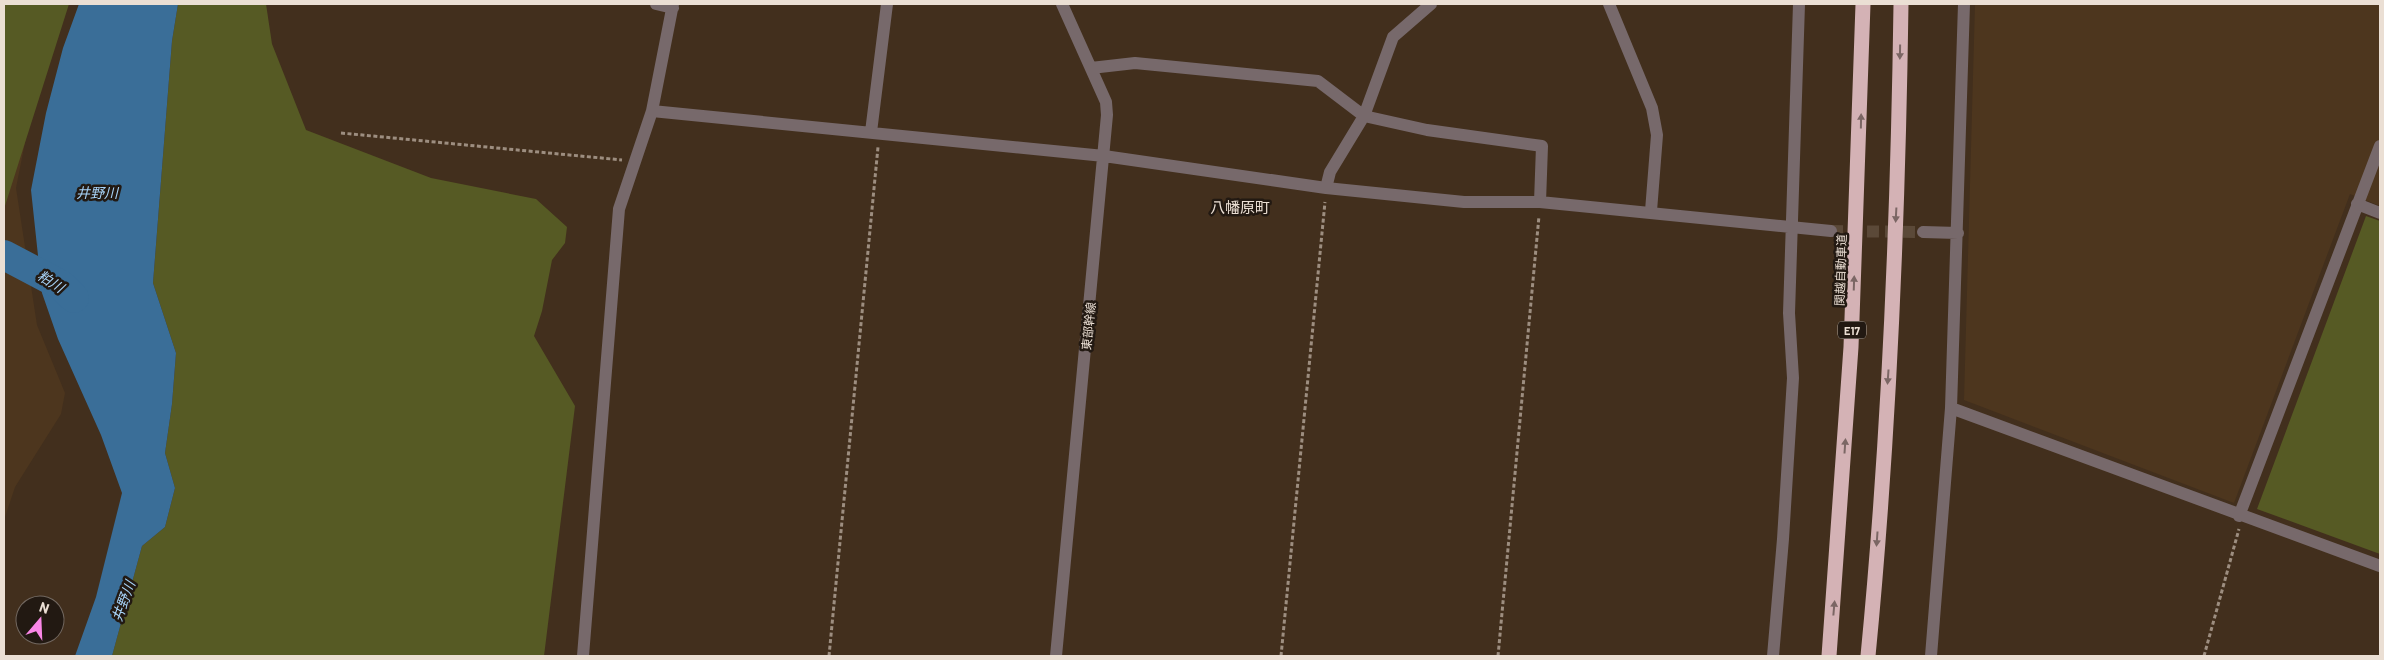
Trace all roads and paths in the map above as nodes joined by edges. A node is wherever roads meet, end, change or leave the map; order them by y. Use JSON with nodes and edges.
{"nodes":[{"id":1,"x":656,"y":4,"type":"edge"},
{"id":2,"x":887,"y":4,"type":"edge"},
{"id":3,"x":1062,"y":4,"type":"edge"},
{"id":4,"x":1431,"y":4,"type":"edge"},
{"id":5,"x":1609,"y":4,"type":"edge"},
{"id":6,"x":1799,"y":4,"type":"edge"},
{"id":7,"x":1863,"y":4,"type":"edge"},
{"id":8,"x":1901,"y":4,"type":"edge"},
{"id":9,"x":1964,"y":4,"type":"edge"},
{"id":10,"x":673,"y":6,"type":"edge"},
{"id":11,"x":1091,"y":68,"type":"junction"},
{"id":12,"x":652,"y":111,"type":"junction"},
{"id":13,"x":1364,"y":116,"type":"junction"},
{"id":14,"x":341,"y":133,"type":"dead end"},
{"id":15,"x":875,"y":133,"type":"junction"},
{"id":16,"x":2380,"y":146,"type":"edge"},
{"id":17,"x":1104,"y":156,"type":"junction"},
{"id":18,"x":635,"y":162,"type":"junction"},
{"id":19,"x":1326,"y":188,"type":"junction"},
{"id":20,"x":1540,"y":202,"type":"junction"},
{"id":21,"x":2357,"y":204,"type":"junction"},
{"id":22,"x":1652,"y":211,"type":"junction"},
{"id":23,"x":2380,"y":213,"type":"edge"},
{"id":24,"x":1792,"y":226,"type":"junction"},
{"id":25,"x":1831,"y":231,"type":"tunnel mouth"},
{"id":26,"x":1923,"y":232,"type":"tunnel mouth"},
{"id":27,"x":1958,"y":233,"type":"junction"},
{"id":28,"x":1951,"y":408,"type":"junction"},
{"id":29,"x":2241,"y":516,"type":"junction"},
{"id":30,"x":2380,"y":566,"type":"edge"},
{"id":31,"x":583,"y":656,"type":"edge"},
{"id":32,"x":830,"y":656,"type":"edge"},
{"id":33,"x":1056,"y":656,"type":"edge"},
{"id":34,"x":1281,"y":656,"type":"edge"},
{"id":35,"x":1498,"y":656,"type":"edge"},
{"id":36,"x":1773,"y":656,"type":"edge"},
{"id":37,"x":1829,"y":656,"type":"edge"},
{"id":38,"x":1868,"y":656,"type":"edge"},
{"id":39,"x":1931,"y":656,"type":"edge"},
{"id":40,"x":2204,"y":656,"type":"edge"}],
"edges":[{"from":1,"to":10,"type":"street"},
{"from":2,"to":15,"type":"street"},
{"from":3,"to":11,"type":"street","name":"東部幹線"},
{"from":4,"to":13,"type":"street"},
{"from":5,"to":22,"type":"street"},
{"from":6,"to":24,"type":"street"},
{"from":37,"to":7,"type":"highway","name":"関越自動車道","number":"E17","one_way":true},
{"from":8,"to":38,"type":"highway","one_way":true},
{"from":9,"to":27,"type":"street"},
{"from":10,"to":12,"type":"street"},
{"from":11,"to":13,"type":"street"},
{"from":11,"to":17,"type":"street","name":"東部幹線"},
{"from":12,"to":15,"type":"street"},
{"from":12,"to":18,"type":"street"},
{"from":13,"to":19,"type":"street"},
{"from":13,"to":20,"type":"street"},
{"from":14,"to":18,"type":"path"},
{"from":15,"to":17,"type":"street"},
{"from":15,"to":32,"type":"path"},
{"from":16,"to":21,"type":"street"},
{"from":17,"to":19,"type":"street"},
{"from":17,"to":33,"type":"street","name":"東部幹線"},
{"from":18,"to":31,"type":"street"},
{"from":19,"to":20,"type":"street"},
{"from":19,"to":34,"type":"path"},
{"from":20,"to":22,"type":"street"},
{"from":20,"to":35,"type":"path"},
{"from":21,"to":23,"type":"street"},
{"from":21,"to":29,"type":"street"},
{"from":22,"to":24,"type":"street"},
{"from":24,"to":25,"type":"street"},
{"from":24,"to":36,"type":"street"},
{"from":26,"to":27,"type":"street"},
{"from":27,"to":28,"type":"street"},
{"from":28,"to":29,"type":"street"},
{"from":28,"to":39,"type":"street"},
{"from":29,"to":30,"type":"street"},
{"from":29,"to":40,"type":"path"}]}
